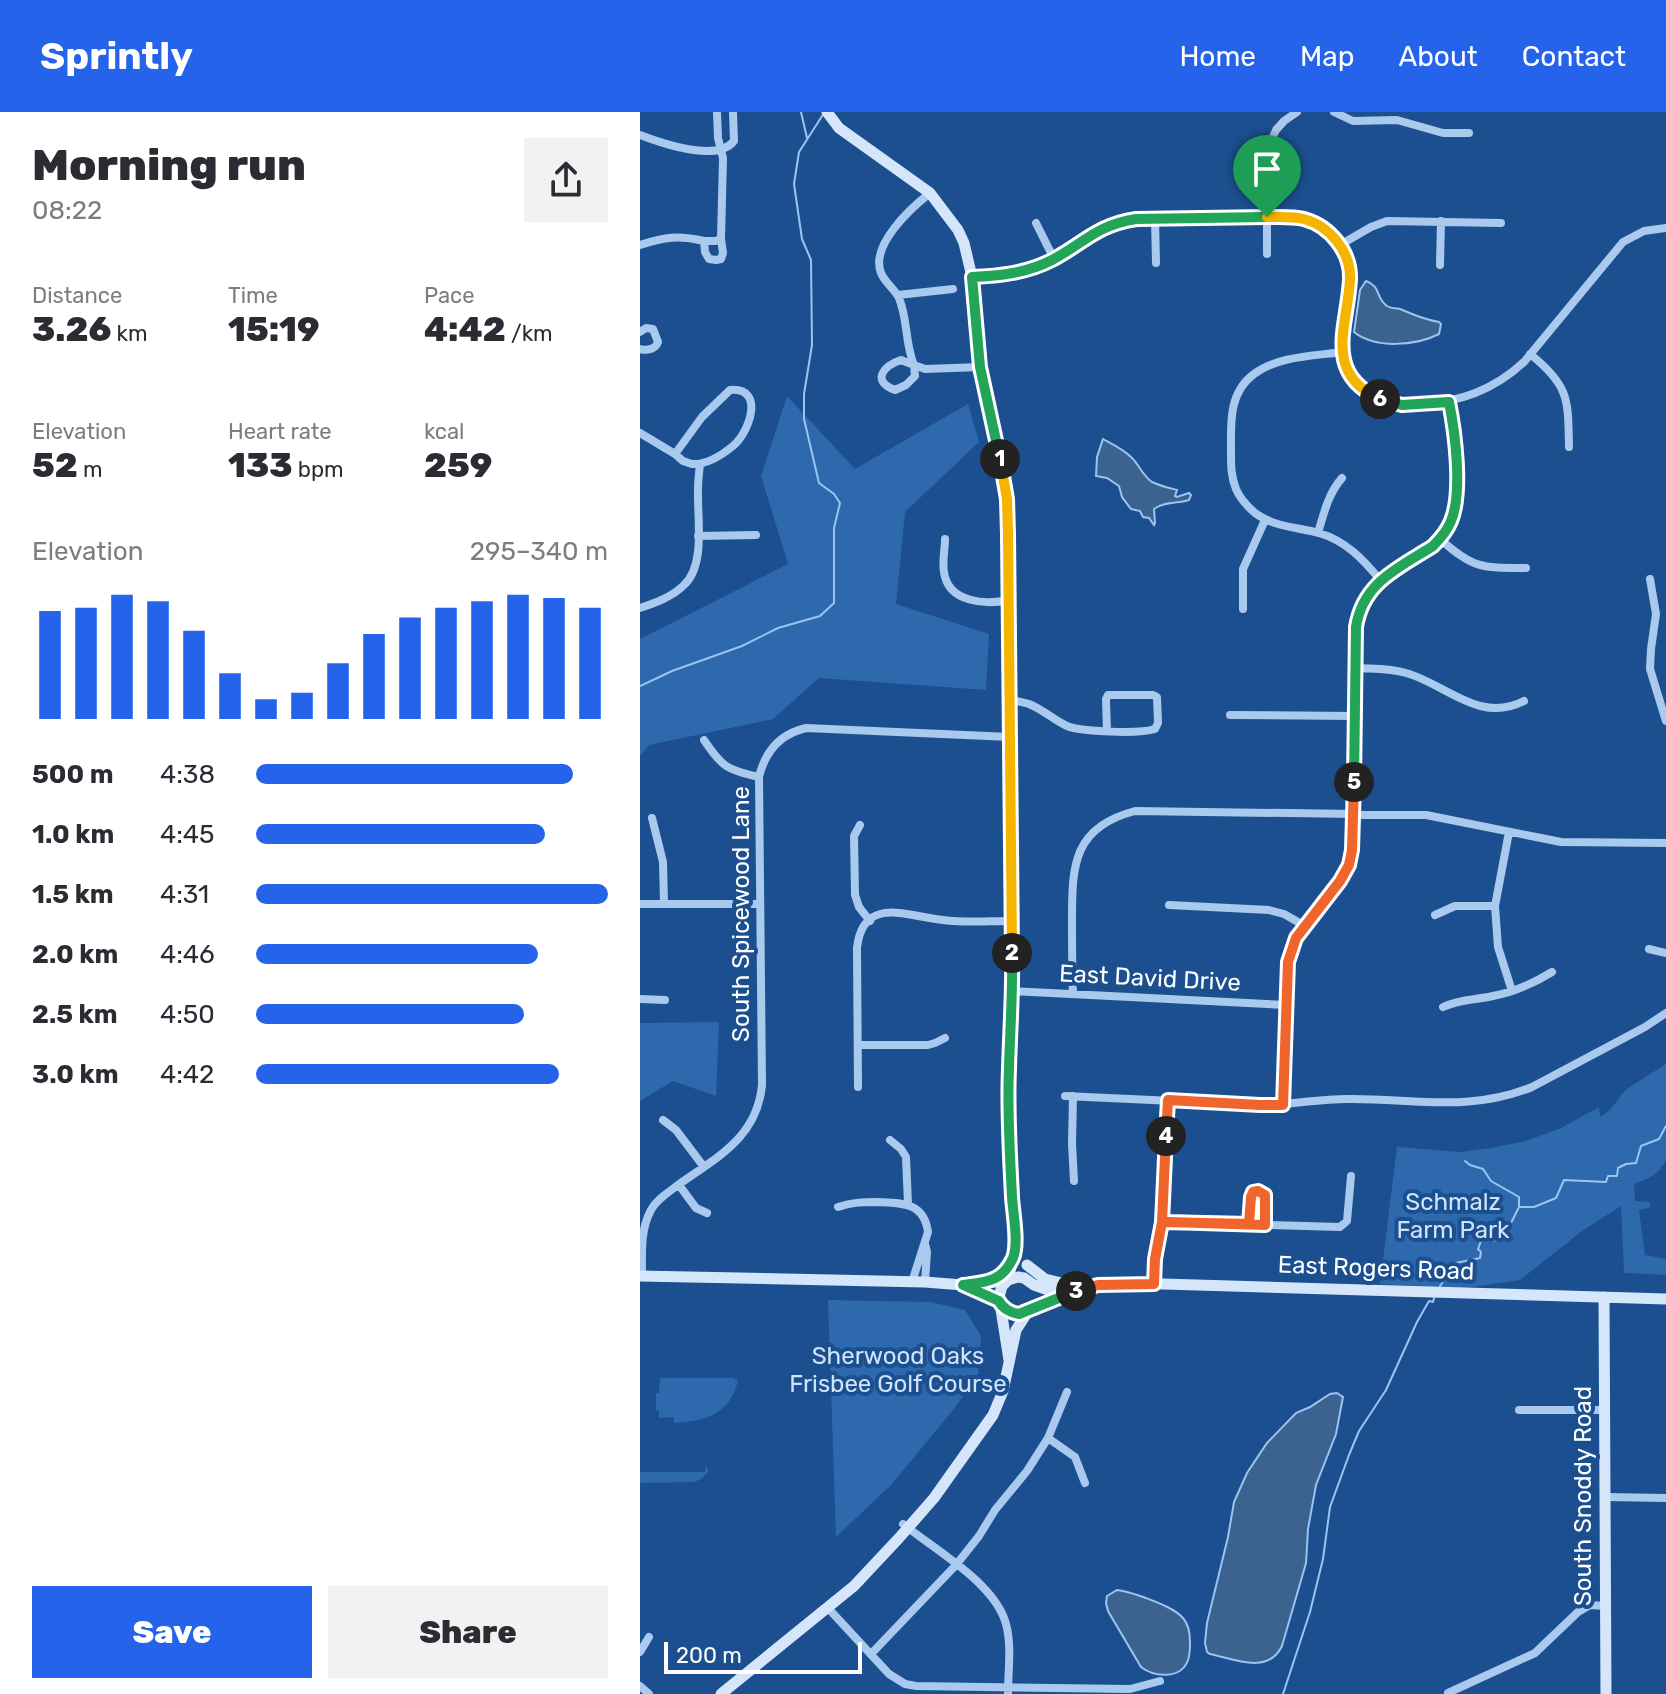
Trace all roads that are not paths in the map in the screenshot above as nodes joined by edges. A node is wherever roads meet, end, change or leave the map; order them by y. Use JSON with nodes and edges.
{"nodes":[{"id":1,"x":717,"y":112,"type":"edge"},
{"id":2,"x":733,"y":112,"type":"edge"},
{"id":3,"x":827,"y":112,"type":"edge"},
{"id":4,"x":1297,"y":112,"type":"edge"},
{"id":5,"x":1334,"y":112,"type":"edge"},
{"id":6,"x":1284,"y":115,"type":"edge"},
{"id":7,"x":1469,"y":133,"type":"dead end"},
{"id":8,"x":640,"y":135,"type":"edge"},
{"id":9,"x":721,"y":149,"type":"junction"},
{"id":10,"x":930,"y":193,"type":"junction"},
{"id":11,"x":1267,"y":217,"type":"junction"},
{"id":12,"x":1155,"y":219,"type":"junction"},
{"id":13,"x":1441,"y":221,"type":"junction"},
{"id":14,"x":1036,"y":223,"type":"dead end"},
{"id":15,"x":1501,"y":223,"type":"dead end"},
{"id":16,"x":1666,"y":228,"type":"edge"},
{"id":17,"x":721,"y":239,"type":"junction"},
{"id":18,"x":704,"y":241,"type":"junction"},
{"id":19,"x":640,"y":245,"type":"edge"},
{"id":20,"x":1340,"y":245,"type":"junction"},
{"id":21,"x":1267,"y":254,"type":"dead end"},
{"id":22,"x":1054,"y":259,"type":"junction"},
{"id":23,"x":1156,"y":263,"type":"dead end"},
{"id":24,"x":1440,"y":265,"type":"dead end"},
{"id":25,"x":972,"y":277,"type":"junction"},
{"id":26,"x":953,"y":289,"type":"dead end"},
{"id":27,"x":898,"y":295,"type":"junction"},
{"id":28,"x":640,"y":332,"type":"edge"},
{"id":29,"x":640,"y":349,"type":"edge"},
{"id":30,"x":1342,"y":352,"type":"junction"},
{"id":31,"x":1530,"y":354,"type":"junction"},
{"id":32,"x":980,"y":367,"type":"junction"},
{"id":33,"x":1449,"y":402,"type":"junction"},
{"id":34,"x":640,"y":433,"type":"edge"},
{"id":35,"x":1569,"y":447,"type":"dead end"},
{"id":36,"x":675,"y":454,"type":"junction"},
{"id":37,"x":696,"y":464,"type":"junction"},
{"id":38,"x":1342,"y":478,"type":"dead end"},
{"id":39,"x":1265,"y":520,"type":"junction"},
{"id":40,"x":1318,"y":533,"type":"junction"},
{"id":41,"x":756,"y":535,"type":"dead end"},
{"id":42,"x":698,"y":536,"type":"junction"},
{"id":43,"x":945,"y":539,"type":"dead end"},
{"id":44,"x":1440,"y":539,"type":"junction"},
{"id":45,"x":1526,"y":568,"type":"dead end"},
{"id":46,"x":1650,"y":579,"type":"dead end"},
{"id":47,"x":1381,"y":581,"type":"junction"},
{"id":48,"x":1009,"y":600,"type":"junction"},
{"id":49,"x":640,"y":608,"type":"edge"},
{"id":50,"x":1243,"y":609,"type":"dead end"},
{"id":51,"x":1356,"y":668,"type":"junction"},
{"id":52,"x":1010,"y":700,"type":"junction"},
{"id":53,"x":1524,"y":701,"type":"dead end"},
{"id":54,"x":1230,"y":715,"type":"dead end"},
{"id":55,"x":1355,"y":716,"type":"junction"},
{"id":56,"x":1666,"y":721,"type":"edge"},
{"id":57,"x":1107,"y":731,"type":"junction"},
{"id":58,"x":1010,"y":737,"type":"junction"},
{"id":59,"x":704,"y":740,"type":"dead end"},
{"id":60,"x":759,"y":777,"type":"junction"},
{"id":61,"x":1353,"y":813,"type":"junction"},
{"id":62,"x":652,"y":818,"type":"dead end"},
{"id":63,"x":860,"y":825,"type":"dead end"},
{"id":64,"x":1509,"y":832,"type":"junction"},
{"id":65,"x":1666,"y":843,"type":"edge"},
{"id":66,"x":640,"y":904,"type":"edge"},
{"id":67,"x":664,"y":904,"type":"junction"},
{"id":68,"x":760,"y":904,"type":"junction"},
{"id":69,"x":1169,"y":905,"type":"dead end"},
{"id":70,"x":1495,"y":906,"type":"junction"},
{"id":71,"x":1435,"y":915,"type":"dead end"},
{"id":72,"x":870,"y":921,"type":"junction"},
{"id":73,"x":1012,"y":921,"type":"junction"},
{"id":74,"x":1305,"y":926,"type":"junction"},
{"id":75,"x":1649,"y":949,"type":"dead end"},
{"id":76,"x":1666,"y":953,"type":"edge"},
{"id":77,"x":1552,"y":972,"type":"dead end"},
{"id":78,"x":1013,"y":991,"type":"junction"},
{"id":79,"x":1512,"y":991,"type":"junction"},
{"id":80,"x":1073,"y":994,"type":"junction"},
{"id":81,"x":640,"y":999,"type":"edge"},
{"id":82,"x":665,"y":1000,"type":"dead end"},
{"id":83,"x":1286,"y":1005,"type":"junction"},
{"id":84,"x":1443,"y":1007,"type":"dead end"},
{"id":85,"x":1666,"y":1013,"type":"edge"},
{"id":86,"x":945,"y":1038,"type":"dead end"},
{"id":87,"x":858,"y":1045,"type":"junction"},
{"id":88,"x":858,"y":1087,"type":"dead end"},
{"id":89,"x":1168,"y":1100,"type":"junction"},
{"id":90,"x":1283,"y":1105,"type":"junction"},
{"id":91,"x":663,"y":1120,"type":"dead end"},
{"id":92,"x":890,"y":1140,"type":"dead end"},
{"id":93,"x":704,"y":1167,"type":"junction"},
{"id":94,"x":1351,"y":1176,"type":"dead end"},
{"id":95,"x":1074,"y":1181,"type":"dead end"},
{"id":96,"x":679,"y":1185,"type":"junction"},
{"id":97,"x":908,"y":1204,"type":"junction"},
{"id":98,"x":838,"y":1207,"type":"dead end"},
{"id":99,"x":707,"y":1213,"type":"dead end"},
{"id":100,"x":1162,"y":1222,"type":"junction"},
{"id":101,"x":642,"y":1224,"type":"edge"},
{"id":102,"x":1249,"y":1224,"type":"junction"},
{"id":103,"x":1265,"y":1225,"type":"junction"},
{"id":104,"x":1014,"y":1228,"type":"junction"},
{"id":105,"x":925,"y":1243,"type":"junction"},
{"id":106,"x":1014,"y":1254,"type":"junction"},
{"id":107,"x":1027,"y":1265,"type":"junction"},
{"id":108,"x":641,"y":1276,"type":"edge"},
{"id":109,"x":1007,"y":1281,"type":"junction"},
{"id":110,"x":912,"y":1282,"type":"junction"},
{"id":111,"x":925,"y":1282,"type":"junction"},
{"id":112,"x":986,"y":1282,"type":"junction"},
{"id":113,"x":1032,"y":1284,"type":"junction"},
{"id":114,"x":1154,"y":1284,"type":"junction"},
{"id":115,"x":963,"y":1285,"type":"junction"},
{"id":116,"x":1098,"y":1285,"type":"junction"},
{"id":117,"x":1085,"y":1288,"type":"junction"},
{"id":118,"x":1604,"y":1297,"type":"junction"},
{"id":119,"x":1666,"y":1299,"type":"edge"},
{"id":120,"x":999,"y":1302,"type":"junction"},
{"id":121,"x":1030,"y":1309,"type":"junction"},
{"id":122,"x":1009,"y":1360,"type":"junction"},
{"id":123,"x":1067,"y":1392,"type":"dead end"},
{"id":124,"x":1519,"y":1410,"type":"dead end"},
{"id":125,"x":1604,"y":1410,"type":"junction"},
{"id":126,"x":1048,"y":1438,"type":"junction"},
{"id":127,"x":1085,"y":1483,"type":"dead end"},
{"id":128,"x":1605,"y":1497,"type":"junction"},
{"id":129,"x":1666,"y":1498,"type":"edge"},
{"id":130,"x":905,"y":1526,"type":"junction"},
{"id":131,"x":956,"y":1565,"type":"junction"},
{"id":132,"x":1605,"y":1606,"type":"junction"},
{"id":133,"x":827,"y":1607,"type":"junction"},
{"id":134,"x":649,"y":1637,"type":"dead end"},
{"id":135,"x":640,"y":1652,"type":"edge"},
{"id":136,"x":871,"y":1654,"type":"junction"},
{"id":137,"x":1160,"y":1681,"type":"dead end"},
{"id":138,"x":640,"y":1686,"type":"edge"},
{"id":139,"x":1008,"y":1691,"type":"edge"},
{"id":140,"x":725,"y":1692,"type":"edge"},
{"id":141,"x":1448,"y":1693,"type":"edge"},
{"id":142,"x":649,"y":1694,"type":"edge"},
{"id":143,"x":713,"y":1694,"type":"edge"},
{"id":144,"x":1606,"y":1694,"type":"edge"}],
"edges":[{"from":1,"to":9,"type":"street"},
{"from":2,"to":9,"type":"street"},
{"from":3,"to":10,"type":"main road"},
{"from":4,"to":6,"type":"street"},
{"from":5,"to":7,"type":"street"},
{"from":6,"to":11,"type":"street"},
{"from":8,"to":9,"type":"street"},
{"from":9,"to":17,"type":"street"},
{"from":10,"to":25,"type":"main road"},
{"from":10,"to":27,"type":"street"},
{"from":11,"to":12,"type":"street"},
{"from":11,"to":20,"type":"street"},
{"from":11,"to":21,"type":"street"},
{"from":12,"to":22,"type":"street"},
{"from":12,"to":23,"type":"street"},
{"from":13,"to":15,"type":"street"},
{"from":13,"to":20,"type":"street"},
{"from":13,"to":24,"type":"street"},
{"from":14,"to":22,"type":"street"},
{"from":16,"to":31,"type":"street"},
{"from":17,"to":18,"type":"street"},
{"from":17,"to":18,"type":"street"},
{"from":18,"to":19,"type":"street"},
{"from":20,"to":30,"type":"street"},
{"from":22,"to":25,"type":"street"},
{"from":25,"to":32,"type":"main road"},
{"from":26,"to":27,"type":"street"},
{"from":27,"to":32,"type":"street"},
{"from":28,"to":29,"type":"street"},
{"from":30,"to":33,"type":"street"},
{"from":30,"to":39,"type":"street"},
{"from":31,"to":33,"type":"street"},
{"from":31,"to":35,"type":"street"},
{"from":32,"to":48,"type":"main road"},
{"from":33,"to":44,"type":"street"},
{"from":34,"to":36,"type":"street"},
{"from":36,"to":37,"type":"street"},
{"from":36,"to":37,"type":"street"},
{"from":37,"to":42,"type":"street"},
{"from":38,"to":40,"type":"street"},
{"from":39,"to":40,"type":"street"},
{"from":39,"to":50,"type":"street"},
{"from":40,"to":47,"type":"street"},
{"from":41,"to":42,"type":"street"},
{"from":42,"to":49,"type":"street"},
{"from":43,"to":48,"type":"street"},
{"from":44,"to":45,"type":"street"},
{"from":44,"to":47,"type":"street"},
{"from":46,"to":56,"type":"street"},
{"from":47,"to":51,"type":"street"},
{"from":48,"to":52,"type":"main road"},
{"from":51,"to":53,"type":"street"},
{"from":51,"to":55,"type":"street"},
{"from":52,"to":57,"type":"street"},
{"from":52,"to":58,"type":"main road"},
{"from":54,"to":55,"type":"street"},
{"from":55,"to":61,"type":"street"},
{"from":57,"to":57,"type":"street"},
{"from":58,"to":60,"type":"street","name":"South Spicewood Lane"},
{"from":58,"to":73,"type":"main road"},
{"from":59,"to":60,"type":"street"},
{"from":60,"to":68,"type":"street","name":"South Spicewood Lane"},
{"from":61,"to":64,"type":"street"},
{"from":61,"to":74,"type":"street"},
{"from":61,"to":80,"type":"street"},
{"from":62,"to":67,"type":"street"},
{"from":63,"to":72,"type":"street"},
{"from":64,"to":65,"type":"street"},
{"from":64,"to":70,"type":"street"},
{"from":66,"to":67,"type":"street"},
{"from":67,"to":68,"type":"street"},
{"from":68,"to":93,"type":"street","name":"South Spicewood Lane"},
{"from":69,"to":74,"type":"street"},
{"from":70,"to":71,"type":"street"},
{"from":70,"to":79,"type":"street"},
{"from":72,"to":73,"type":"street"},
{"from":72,"to":87,"type":"street"},
{"from":73,"to":78,"type":"main road"},
{"from":74,"to":83,"type":"street"},
{"from":75,"to":76,"type":"street"},
{"from":77,"to":79,"type":"street"},
{"from":78,"to":80,"type":"street","name":"East David Drive"},
{"from":78,"to":104,"type":"main road"},
{"from":79,"to":84,"type":"street"},
{"from":80,"to":83,"type":"street","name":"East David Drive"},
{"from":81,"to":82,"type":"street"},
{"from":83,"to":90,"type":"street"},
{"from":85,"to":90,"type":"street"},
{"from":86,"to":87,"type":"street"},
{"from":87,"to":88,"type":"street"},
{"from":89,"to":90,"type":"street"},
{"from":89,"to":95,"type":"street"},
{"from":89,"to":100,"type":"street"},
{"from":91,"to":93,"type":"street"},
{"from":92,"to":97,"type":"street"},
{"from":93,"to":96,"type":"street","name":"South Spicewood Lane"},
{"from":94,"to":103,"type":"street"},
{"from":96,"to":99,"type":"street"},
{"from":96,"to":101,"type":"street","name":"South Spicewood Lane"},
{"from":97,"to":98,"type":"street"},
{"from":97,"to":105,"type":"street"},
{"from":100,"to":102,"type":"street"},
{"from":100,"to":114,"type":"street"},
{"from":101,"to":108,"type":"street","name":"South Spicewood Lane"},
{"from":102,"to":103,"type":"street"},
{"from":102,"to":103,"type":"street"},
{"from":104,"to":106,"type":"main road"},
{"from":104,"to":107,"type":"main road"},
{"from":105,"to":110,"type":"street"},
{"from":105,"to":111,"type":"street"},
{"from":106,"to":109,"type":"main road"},
{"from":106,"to":112,"type":"main road"},
{"from":107,"to":113,"type":"main road"},
{"from":107,"to":116,"type":"main road"},
{"from":108,"to":110,"type":"main road"},
{"from":109,"to":112,"type":"main road"},
{"from":109,"to":113,"type":"main road"},
{"from":109,"to":120,"type":"main road"},
{"from":110,"to":111,"type":"main road"},
{"from":111,"to":115,"type":"main road"},
{"from":112,"to":115,"type":"main road"},
{"from":113,"to":117,"type":"main road","name":"East Rogers Road"},
{"from":113,"to":121,"type":"main road"},
{"from":114,"to":116,"type":"main road","name":"East Rogers Road"},
{"from":114,"to":118,"type":"main road","name":"East Rogers Road"},
{"from":115,"to":120,"type":"main road"},
{"from":116,"to":117,"type":"main road","name":"East Rogers Road"},
{"from":117,"to":121,"type":"main road","name":"East Rogers Road"},
{"from":118,"to":119,"type":"main road","name":"East Rogers Road"},
{"from":118,"to":125,"type":"main road","name":"South Snoddy Road"},
{"from":120,"to":121,"type":"main road"},
{"from":120,"to":122,"type":"main road"},
{"from":121,"to":122,"type":"main road"},
{"from":122,"to":130,"type":"main road"},
{"from":123,"to":126,"type":"street"},
{"from":124,"to":125,"type":"street"},
{"from":125,"to":128,"type":"main road","name":"South Snoddy Road"},
{"from":126,"to":127,"type":"street"},
{"from":126,"to":131,"type":"street"},
{"from":128,"to":129,"type":"street"},
{"from":128,"to":132,"type":"main road","name":"South Snoddy Road"},
{"from":130,"to":131,"type":"street"},
{"from":130,"to":133,"type":"main road"},
{"from":130,"to":143,"type":"main road"},
{"from":131,"to":136,"type":"street"},
{"from":131,"to":139,"type":"street"},
{"from":132,"to":141,"type":"street"},
{"from":132,"to":144,"type":"main road","name":"South Snoddy Road"},
{"from":133,"to":136,"type":"street"},
{"from":133,"to":140,"type":"main road"},
{"from":134,"to":135,"type":"street"},
{"from":136,"to":139,"type":"street"},
{"from":137,"to":139,"type":"street"},
{"from":138,"to":142,"type":"street"}]}
